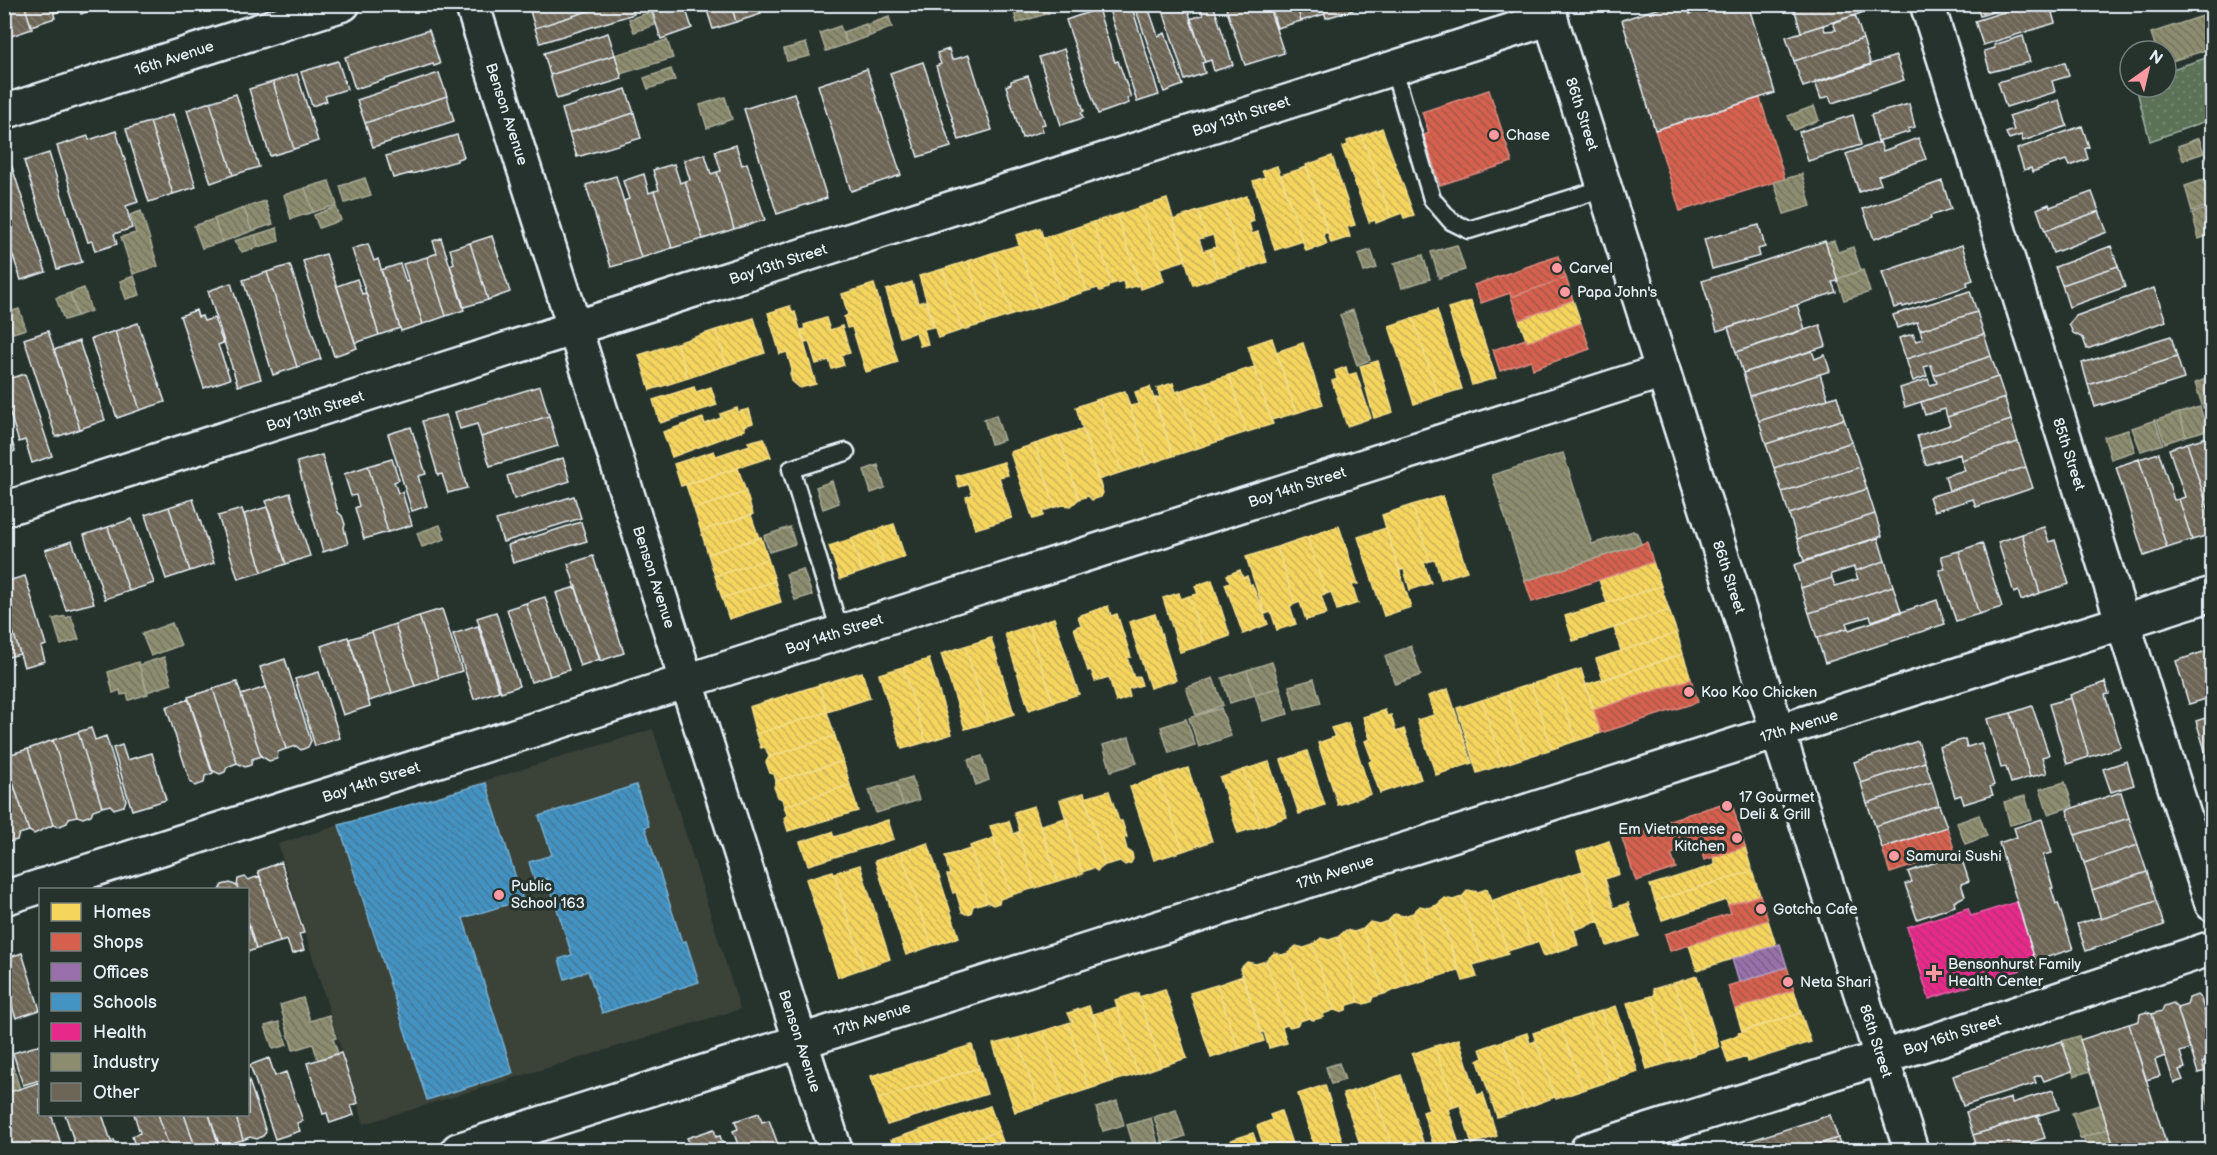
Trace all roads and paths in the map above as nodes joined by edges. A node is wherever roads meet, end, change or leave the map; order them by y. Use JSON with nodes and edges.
{"nodes":[{"id":1,"x":344,"y":4,"type":"edge"},
{"id":2,"x":472,"y":4,"type":"edge"},
{"id":3,"x":1927,"y":4,"type":"edge"},
{"id":4,"x":1549,"y":11,"type":"edge"},
{"id":5,"x":1393,"y":68,"type":"junction"},
{"id":6,"x":4,"y":112,"type":"edge"},
{"id":7,"x":1605,"y":188,"type":"junction"},
{"id":8,"x":575,"y":328,"type":"junction"},
{"id":9,"x":1663,"y":371,"type":"junction"},
{"id":10,"x":846,"y":452,"type":"dead end"},
{"id":11,"x":4,"y":509,"type":"edge"},
{"id":12,"x":2212,"y":594,"type":"edge"},
{"id":13,"x":2122,"y":624,"type":"junction"},
{"id":14,"x":840,"y":632,"type":"junction"},
{"id":15,"x":687,"y":681,"type":"junction"},
{"id":16,"x":1778,"y":732,"type":"junction"},
{"id":17,"x":4,"y":898,"type":"edge"},
{"id":18,"x":2212,"y":904,"type":"edge"},
{"id":19,"x":2212,"y":948,"type":"edge"},
{"id":20,"x":800,"y":1042,"type":"junction"},
{"id":21,"x":1881,"y":1057,"type":"junction"},
{"id":22,"x":522,"y":1141,"type":"edge"},
{"id":23,"x":458,"y":1150,"type":"edge"},
{"id":24,"x":835,"y":1150,"type":"edge"},
{"id":25,"x":1587,"y":1150,"type":"edge"},
{"id":26,"x":1911,"y":1150,"type":"edge"}],
"edges":[{"from":1,"to":6,"type":"street","name":"16th Avenue"},
{"from":2,"to":8,"type":"street","name":"Benson Avenue"},
{"from":3,"to":13,"type":"street","name":"85th Street"},
{"from":4,"to":5,"type":"street","name":"Bay 13th Street"},
{"from":4,"to":7,"type":"street","name":"86th Street"},
{"from":5,"to":7,"type":"lane"},
{"from":5,"to":8,"type":"street","name":"Bay 13th Street"},
{"from":7,"to":9,"type":"street","name":"86th Street"},
{"from":8,"to":11,"type":"street","name":"Bay 13th Street"},
{"from":8,"to":15,"type":"street","name":"Benson Avenue"},
{"from":9,"to":14,"type":"street","name":"Bay 14th Street"},
{"from":9,"to":16,"type":"street","name":"86th Street"},
{"from":10,"to":14,"type":"lane"},
{"from":12,"to":13,"type":"street","name":"17th Avenue"},
{"from":13,"to":16,"type":"street","name":"17th Avenue"},
{"from":13,"to":18,"type":"street","name":"85th Street"},
{"from":14,"to":15,"type":"street","name":"Bay 14th Street"},
{"from":15,"to":17,"type":"street","name":"Bay 14th Street"},
{"from":15,"to":20,"type":"street","name":"Benson Avenue"},
{"from":16,"to":20,"type":"street","name":"17th Avenue"},
{"from":16,"to":21,"type":"street","name":"86th Street"},
{"from":19,"to":21,"type":"street","name":"Bay 16th Street"},
{"from":20,"to":22,"type":"street","name":"17th Avenue"},
{"from":20,"to":24,"type":"street","name":"Benson Avenue"},
{"from":21,"to":25,"type":"street","name":"Bay 16th Street"},
{"from":21,"to":26,"type":"street","name":"86th Street"},
{"from":22,"to":23,"type":"street","name":"17th Avenue"}]}
